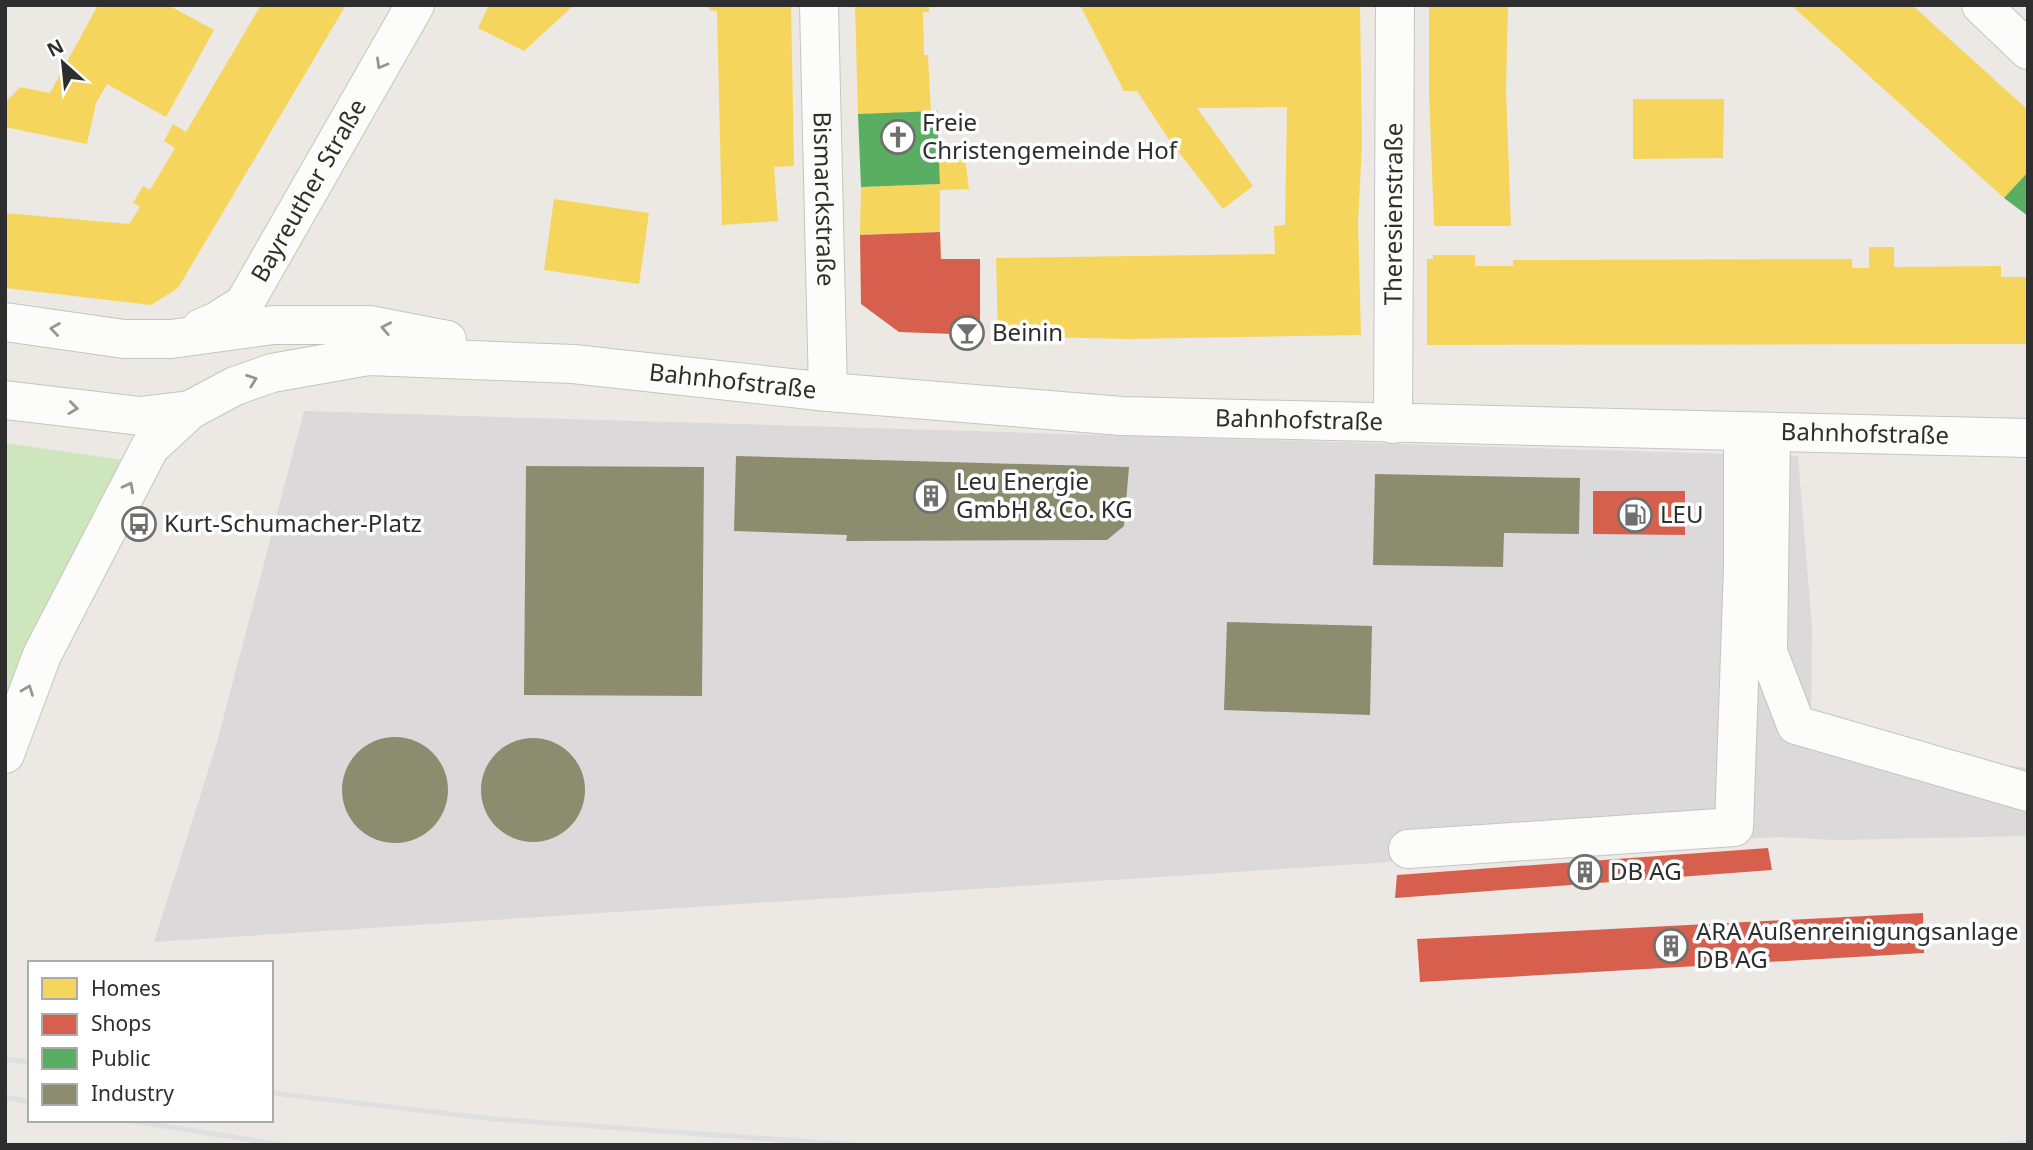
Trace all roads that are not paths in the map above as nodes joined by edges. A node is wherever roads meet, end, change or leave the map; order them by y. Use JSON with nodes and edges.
{"nodes":[{"id":1,"x":415,"y":5,"type":"edge"},
{"id":2,"x":818,"y":5,"type":"edge"},
{"id":3,"x":1395,"y":5,"type":"edge"},
{"id":4,"x":1981,"y":5,"type":"edge"},
{"id":5,"x":2028,"y":50,"type":"edge"},
{"id":6,"x":5,"y":322,"type":"edge"},
{"id":7,"x":171,"y":339,"type":"junction"},
{"id":8,"x":573,"y":364,"type":"junction"},
{"id":9,"x":828,"y":392,"type":"junction"},
{"id":10,"x":5,"y":400,"type":"edge"},
{"id":11,"x":190,"y":410,"type":"junction"},
{"id":12,"x":1393,"y":424,"type":"junction"},
{"id":13,"x":1746,"y":432,"type":"junction"},
{"id":14,"x":2028,"y":438,"type":"edge"},
{"id":15,"x":1718,"y":572,"type":"dead end"},
{"id":16,"x":5,"y":754,"type":"edge"},
{"id":17,"x":2028,"y":792,"type":"edge"},
{"id":18,"x":1408,"y":849,"type":"dead end"}],
"edges":[{"from":1,"to":7,"type":"street","name":"Bayreuther Straße","one_way":true},
{"from":2,"to":9,"type":"street","name":"Bismarckstraße"},
{"from":3,"to":12,"type":"street","name":"Theresienstraße"},
{"from":4,"to":5,"type":"street"},
{"from":7,"to":6,"type":"street","one_way":true},
{"from":8,"to":7,"type":"street","name":"Bahnhofstraße","one_way":true},
{"from":8,"to":9,"type":"street","name":"Bahnhofstraße"},
{"from":11,"to":8,"type":"street","name":"Bahnhofstraße","one_way":true},
{"from":9,"to":12,"type":"street","name":"Bahnhofstraße"},
{"from":10,"to":11,"type":"street","one_way":true},
{"from":16,"to":11,"type":"street","one_way":true},
{"from":12,"to":13,"type":"street","name":"Bahnhofstraße"},
{"from":13,"to":14,"type":"street","name":"Bahnhofstraße"},
{"from":13,"to":15,"type":"street"},
{"from":13,"to":17,"type":"street"},
{"from":13,"to":18,"type":"street"}]}
